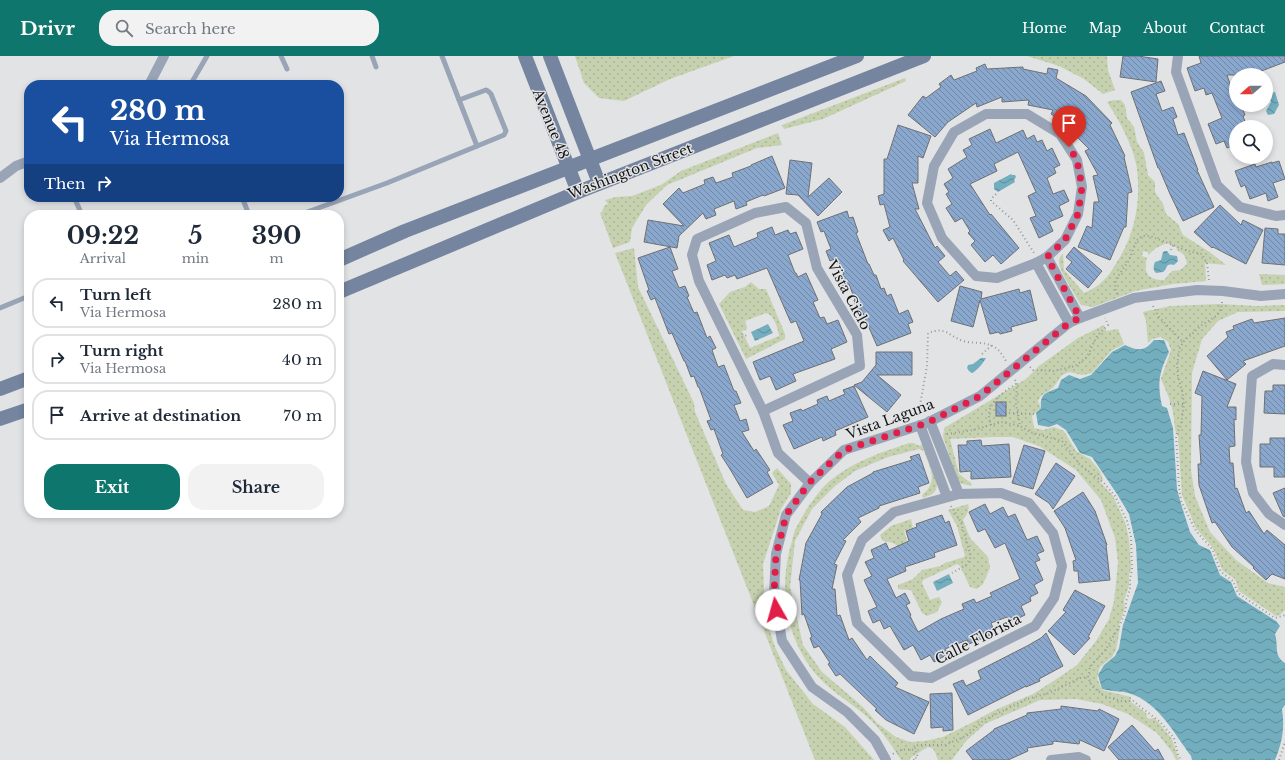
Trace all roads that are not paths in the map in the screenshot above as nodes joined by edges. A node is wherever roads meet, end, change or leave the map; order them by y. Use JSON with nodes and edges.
{"nodes":[{"id":1,"x":164,"y":56,"type":"edge"},
{"id":2,"x":207,"y":56,"type":"edge"},
{"id":3,"x":282,"y":56,"type":"edge"},
{"id":4,"x":372,"y":56,"type":"edge"},
{"id":5,"x":442,"y":56,"type":"edge"},
{"id":6,"x":525,"y":56,"type":"edge"},
{"id":7,"x":550,"y":56,"type":"edge"},
{"id":8,"x":857,"y":56,"type":"edge"},
{"id":9,"x":924,"y":56,"type":"edge"},
{"id":10,"x":1178,"y":56,"type":"edge"},
{"id":11,"x":376,"y":67,"type":"dead end"},
{"id":12,"x":287,"y":69,"type":"dead end"},
{"id":13,"x":152,"y":80,"type":"edge"},
{"id":14,"x":193,"y":80,"type":"edge"},
{"id":15,"x":459,"y":100,"type":"junction"},
{"id":16,"x":477,"y":146,"type":"junction"},
{"id":17,"x":590,"y":159,"type":"junction"},
{"id":18,"x":24,"y":163,"type":"edge"},
{"id":19,"x":569,"y":168,"type":"junction"},
{"id":20,"x":0,"y":178,"type":"edge"},
{"id":21,"x":599,"y":183,"type":"junction"},
{"id":22,"x":578,"y":192,"type":"junction"},
{"id":23,"x":344,"y":199,"type":"edge"},
{"id":24,"x":335,"y":202,"type":"edge"},
{"id":25,"x":313,"y":210,"type":"edge"},
{"id":26,"x":1285,"y":215,"type":"edge"},
{"id":27,"x":344,"y":258,"type":"edge"},
{"id":28,"x":1041,"y":260,"type":"junction"},
{"id":29,"x":344,"y":290,"type":"edge"},
{"id":30,"x":1285,"y":294,"type":"edge"},
{"id":31,"x":24,"y":298,"type":"edge"},
{"id":32,"x":0,"y":308,"type":"edge"},
{"id":33,"x":1080,"y":318,"type":"junction"},
{"id":34,"x":1069,"y":323,"type":"junction"},
{"id":35,"x":1285,"y":365,"type":"edge"},
{"id":36,"x":24,"y":380,"type":"edge"},
{"id":37,"x":0,"y":388,"type":"edge"},
{"id":38,"x":24,"y":411,"type":"edge"},
{"id":39,"x":762,"y":412,"type":"junction"},
{"id":40,"x":0,"y":420,"type":"edge"},
{"id":41,"x":926,"y":423,"type":"junction"},
{"id":42,"x":810,"y":482,"type":"junction"},
{"id":43,"x":959,"y":494,"type":"junction"},
{"id":44,"x":947,"y":497,"type":"junction"},
{"id":45,"x":1285,"y":525,"type":"edge"},
{"id":46,"x":886,"y":760,"type":"edge"},
{"id":47,"x":1051,"y":760,"type":"edge"},
{"id":48,"x":1086,"y":760,"type":"edge"}],
"edges":[{"from":1,"to":13,"type":"street"},
{"from":2,"to":14,"type":"lane"},
{"from":3,"to":12,"type":"lane"},
{"from":4,"to":11,"type":"lane"},
{"from":5,"to":15,"type":"lane"},
{"from":6,"to":19,"type":"main road","name":"Avenue 48"},
{"from":7,"to":17,"type":"main road","name":"Avenue 48"},
{"from":8,"to":17,"type":"main road","name":"Washington Street"},
{"from":9,"to":21,"type":"main road","name":"Washington Street"},
{"from":10,"to":26,"type":"street"},
{"from":15,"to":16,"type":"lane"},
{"from":15,"to":16,"type":"lane"},
{"from":16,"to":23,"type":"lane"},
{"from":17,"to":19,"type":"main road","name":"Washington Street"},
{"from":17,"to":21,"type":"main road","name":"Avenue 48"},
{"from":18,"to":20,"type":"street"},
{"from":19,"to":22,"type":"main road","name":"Avenue 48"},
{"from":19,"to":27,"type":"main road","name":"Washington Street"},
{"from":21,"to":22,"type":"main road","name":"Washington Street"},
{"from":22,"to":29,"type":"main road","name":"Washington Street"},
{"from":24,"to":25,"type":"lane"},
{"from":28,"to":28,"type":"street"},
{"from":28,"to":33,"type":"street"},
{"from":28,"to":34,"type":"street"},
{"from":30,"to":33,"type":"street","name":"Vista Laguna"},
{"from":31,"to":32,"type":"lane"},
{"from":33,"to":34,"type":"street","name":"Vista Laguna"},
{"from":34,"to":41,"type":"street","name":"Vista Laguna"},
{"from":35,"to":45,"type":"street"},
{"from":36,"to":37,"type":"main road"},
{"from":38,"to":40,"type":"main road"},
{"from":39,"to":39,"type":"street","name":"Vista Cielo"},
{"from":39,"to":42,"type":"street","name":"Vista Cielo"},
{"from":41,"to":42,"type":"street","name":"Vista Laguna"},
{"from":41,"to":43,"type":"street"},
{"from":41,"to":44,"type":"street"},
{"from":42,"to":46,"type":"street","name":"Vista Laguna"},
{"from":43,"to":44,"type":"street","name":"Calle Florista"},
{"from":43,"to":44,"type":"street","name":"Calle Florista"},
{"from":47,"to":48,"type":"street"}]}
